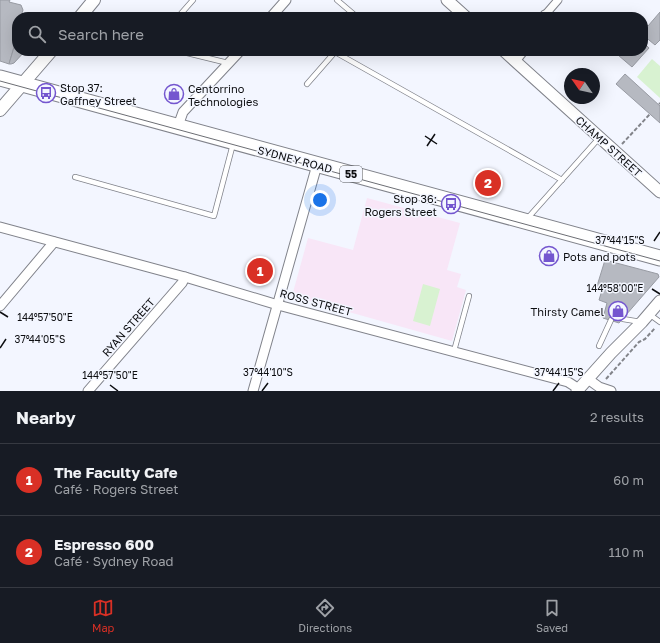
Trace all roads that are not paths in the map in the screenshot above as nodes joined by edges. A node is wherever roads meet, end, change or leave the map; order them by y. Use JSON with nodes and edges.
{"nodes":[{"id":1,"x":93,"y":0,"type":"edge"},
{"id":2,"x":193,"y":0,"type":"edge"},
{"id":3,"x":286,"y":0,"type":"edge"},
{"id":4,"x":337,"y":0,"type":"edge"},
{"id":5,"x":447,"y":0,"type":"edge"},
{"id":6,"x":558,"y":0,"type":"edge"},
{"id":7,"x":84,"y":12,"type":"edge"},
{"id":8,"x":182,"y":12,"type":"edge"},
{"id":9,"x":275,"y":12,"type":"edge"},
{"id":10,"x":351,"y":12,"type":"edge"},
{"id":11,"x":460,"y":12,"type":"edge"},
{"id":12,"x":548,"y":12,"type":"edge"},
{"id":13,"x":47,"y":56,"type":"edge"},
{"id":14,"x":198,"y":56,"type":"edge"},
{"id":15,"x":236,"y":56,"type":"edge"},
{"id":16,"x":331,"y":56,"type":"edge"},
{"id":17,"x":342,"y":56,"type":"edge"},
{"id":18,"x":510,"y":56,"type":"edge"},
{"id":19,"x":519,"y":56,"type":"edge"},
{"id":20,"x":515,"y":61,"type":"junction"},
{"id":21,"x":229,"y":64,"type":"junction"},
{"id":22,"x":0,"y":78,"type":"edge"},
{"id":23,"x":22,"y":84,"type":"junction"},
{"id":24,"x":306,"y":84,"type":"dead end"},
{"id":25,"x":0,"y":110,"type":"edge"},
{"id":26,"x":178,"y":126,"type":"junction"},
{"id":27,"x":600,"y":137,"type":"junction"},
{"id":28,"x":234,"y":142,"type":"junction"},
{"id":29,"x":317,"y":165,"type":"junction"},
{"id":30,"x":75,"y":177,"type":"dead end"},
{"id":31,"x":562,"y":180,"type":"junction"},
{"id":32,"x":660,"y":192,"type":"edge"},
{"id":33,"x":525,"y":221,"type":"junction"},
{"id":34,"x":0,"y":227,"type":"edge"},
{"id":35,"x":54,"y":242,"type":"junction"},
{"id":36,"x":660,"y":258,"type":"edge"},
{"id":37,"x":185,"y":278,"type":"junction"},
{"id":38,"x":469,"y":296,"type":"dead end"},
{"id":39,"x":660,"y":301,"type":"edge"},
{"id":40,"x":278,"y":304,"type":"junction"},
{"id":41,"x":0,"y":306,"type":"edge"},
{"id":42,"x":646,"y":318,"type":"junction"},
{"id":43,"x":623,"y":319,"type":"dead end"},
{"id":44,"x":611,"y":320,"type":"dead end"},
{"id":45,"x":660,"y":322,"type":"edge"},
{"id":46,"x":599,"y":346,"type":"dead end"},
{"id":47,"x":454,"y":351,"type":"junction"},
{"id":48,"x":588,"y":379,"type":"junction"},
{"id":49,"x":578,"y":390,"type":"edge"},
{"id":50,"x":88,"y":391,"type":"edge"},
{"id":51,"x":253,"y":391,"type":"edge"},
{"id":52,"x":611,"y":391,"type":"edge"}],
"edges":[{"from":1,"to":7,"type":"main road"},
{"from":2,"to":8,"type":"lane"},
{"from":3,"to":9,"type":"street"},
{"from":4,"to":10,"type":"lane"},
{"from":5,"to":11,"type":"street"},
{"from":6,"to":12,"type":"street"},
{"from":13,"to":23,"type":"main road"},
{"from":14,"to":21,"type":"lane"},
{"from":15,"to":21,"type":"street"},
{"from":16,"to":24,"type":"lane"},
{"from":17,"to":31,"type":"lane"},
{"from":18,"to":20,"type":"street","name":"CHAMP STREET"},
{"from":19,"to":20,"type":"street"},
{"from":20,"to":27,"type":"street","name":"CHAMP STREET"},
{"from":21,"to":26,"type":"street"},
{"from":22,"to":23,"type":"highway","name":"SYDNEY ROAD","number":"55"},
{"from":23,"to":25,"type":"main road"},
{"from":23,"to":26,"type":"highway","name":"SYDNEY ROAD","number":"55"},
{"from":26,"to":28,"type":"highway","name":"SYDNEY ROAD","number":"55"},
{"from":27,"to":31,"type":"lane"},
{"from":27,"to":32,"type":"street","name":"CHAMP STREET"},
{"from":28,"to":29,"type":"highway","name":"SYDNEY ROAD","number":"55"},
{"from":28,"to":30,"type":"lane"},
{"from":29,"to":33,"type":"highway","name":"SYDNEY ROAD","number":"55"},
{"from":29,"to":40,"type":"street"},
{"from":31,"to":33,"type":"lane"},
{"from":33,"to":36,"type":"highway","name":"SYDNEY ROAD","number":"55"},
{"from":34,"to":35,"type":"street","name":"ROSS STREET"},
{"from":35,"to":37,"type":"street","name":"ROSS STREET"},
{"from":35,"to":41,"type":"street"},
{"from":37,"to":40,"type":"street","name":"ROSS STREET"},
{"from":37,"to":50,"type":"street","name":"RYAN STREET"},
{"from":38,"to":47,"type":"lane"},
{"from":39,"to":42,"type":"street"},
{"from":40,"to":47,"type":"street","name":"ROSS STREET"},
{"from":40,"to":51,"type":"street"},
{"from":42,"to":43,"type":"lane"},
{"from":42,"to":45,"type":"lane"},
{"from":42,"to":48,"type":"street"},
{"from":44,"to":46,"type":"lane"},
{"from":47,"to":49,"type":"street","name":"ROSS STREET"},
{"from":48,"to":49,"type":"street"},
{"from":48,"to":52,"type":"street"}]}
